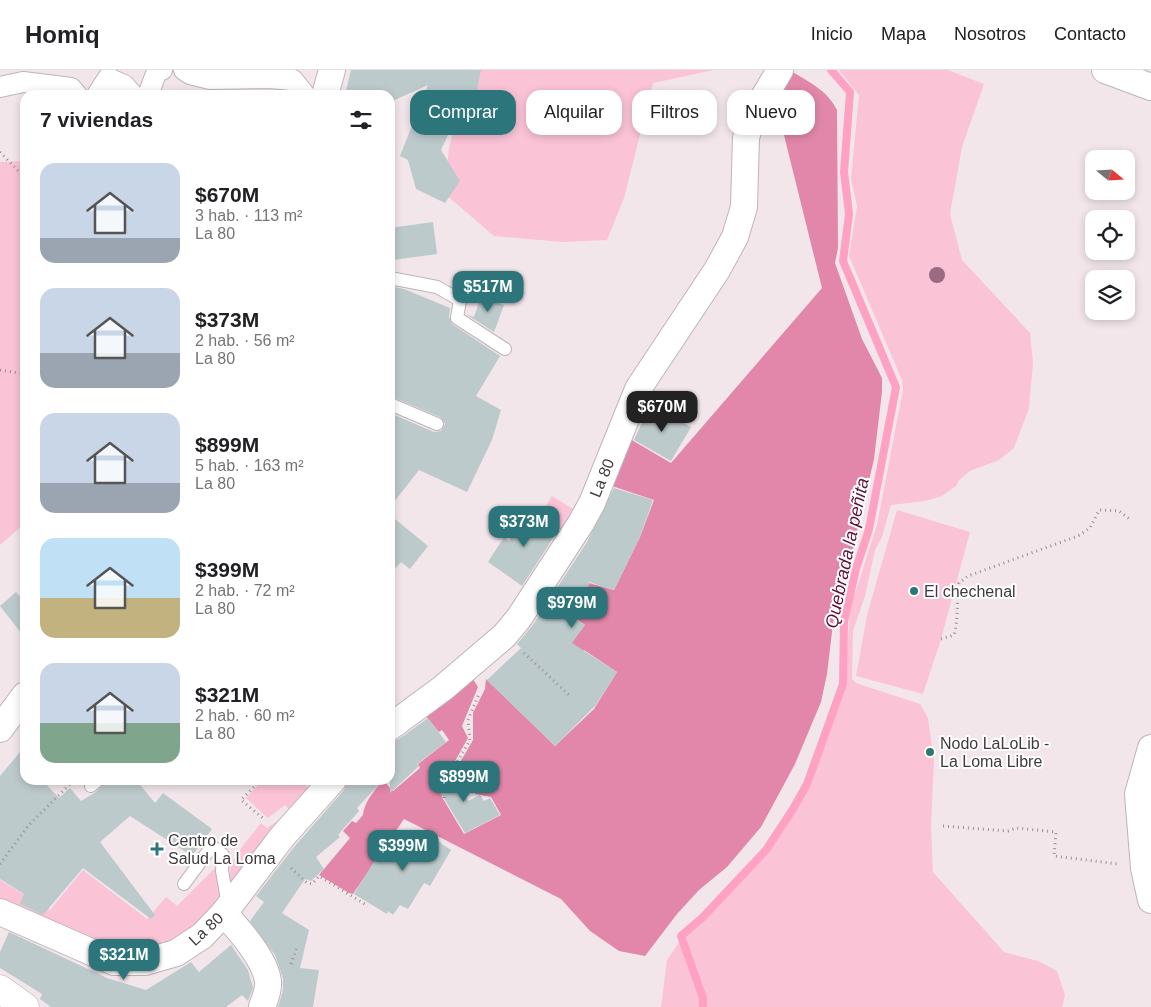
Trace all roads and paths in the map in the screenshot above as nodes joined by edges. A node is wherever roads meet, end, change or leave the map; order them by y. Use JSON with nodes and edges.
{"nodes":[{"id":1,"x":162,"y":70,"type":"edge"},
{"id":2,"x":184,"y":70,"type":"edge"},
{"id":3,"x":332,"y":70,"type":"edge"},
{"id":4,"x":780,"y":70,"type":"edge"},
{"id":5,"x":1105,"y":70,"type":"edge"},
{"id":6,"x":0,"y":86,"type":"edge"},
{"id":7,"x":1151,"y":87,"type":"edge"},
{"id":8,"x":73,"y":90,"type":"edge"},
{"id":9,"x":100,"y":90,"type":"edge"},
{"id":10,"x":128,"y":90,"type":"edge"},
{"id":11,"x":150,"y":90,"type":"edge"},
{"id":12,"x":302,"y":90,"type":"edge"},
{"id":13,"x":326,"y":90,"type":"edge"},
{"id":14,"x":0,"y":152,"type":"edge"},
{"id":15,"x":20,"y":173,"type":"edge"},
{"id":16,"x":395,"y":279,"type":"edge"},
{"id":17,"x":505,"y":349,"type":"dead end"},
{"id":18,"x":0,"y":370,"type":"edge"},
{"id":19,"x":20,"y":373,"type":"edge"},
{"id":20,"x":395,"y":406,"type":"edge"},
{"id":21,"x":437,"y":424,"type":"dead end"},
{"id":22,"x":1130,"y":520,"type":"dead end"},
{"id":23,"x":941,"y":639,"type":"dead end"},
{"id":24,"x":522,"y":651,"type":"dead end"},
{"id":25,"x":472,"y":665,"type":"junction"},
{"id":26,"x":569,"y":695,"type":"dead end"},
{"id":27,"x":20,"y":702,"type":"edge"},
{"id":28,"x":395,"y":723,"type":"edge"},
{"id":29,"x":0,"y":729,"type":"edge"},
{"id":30,"x":1151,"y":748,"type":"edge"},
{"id":31,"x":69,"y":785,"type":"edge"},
{"id":32,"x":256,"y":785,"type":"edge"},
{"id":33,"x":328,"y":785,"type":"edge"},
{"id":34,"x":444,"y":798,"type":"dead end"},
{"id":35,"x":297,"y":820,"type":"junction"},
{"id":36,"x":943,"y":826,"type":"dead end"},
{"id":37,"x":272,"y":851,"type":"junction"},
{"id":38,"x":0,"y":864,"type":"edge"},
{"id":39,"x":1144,"y":868,"type":"junction"},
{"id":40,"x":184,"y":884,"type":"dead end"},
{"id":41,"x":1151,"y":900,"type":"edge"},
{"id":42,"x":368,"y":906,"type":"dead end"},
{"id":43,"x":226,"y":910,"type":"junction"},
{"id":44,"x":0,"y":912,"type":"edge"},
{"id":45,"x":0,"y":989,"type":"edge"},
{"id":46,"x":25,"y":1007,"type":"edge"},
{"id":47,"x":262,"y":1007,"type":"edge"}],
"edges":[{"from":1,"to":11,"type":"street"},
{"from":2,"to":12,"type":"street"},
{"from":3,"to":13,"type":"street"},
{"from":4,"to":25,"type":"street","name":"La 80"},
{"from":5,"to":7,"type":"street"},
{"from":6,"to":8,"type":"street"},
{"from":9,"to":10,"type":"street"},
{"from":14,"to":15,"type":"path"},
{"from":16,"to":17,"type":"lane"},
{"from":18,"to":19,"type":"path"},
{"from":20,"to":21,"type":"lane"},
{"from":22,"to":23,"type":"path"},
{"from":24,"to":26,"type":"path"},
{"from":25,"to":28,"type":"street","name":"La 80"},
{"from":25,"to":34,"type":"path"},
{"from":27,"to":29,"type":"street"},
{"from":30,"to":39,"type":"street"},
{"from":31,"to":38,"type":"path"},
{"from":32,"to":35,"type":"path"},
{"from":33,"to":35,"type":"street","name":"La 80"},
{"from":35,"to":37,"type":"street","name":"La 80"},
{"from":36,"to":39,"type":"path"},
{"from":37,"to":42,"type":"path"},
{"from":37,"to":43,"type":"street","name":"La 80"},
{"from":39,"to":41,"type":"street"},
{"from":40,"to":43,"type":"lane"},
{"from":43,"to":44,"type":"street","name":"La 80"},
{"from":43,"to":47,"type":"street"},
{"from":45,"to":46,"type":"street"}]}
